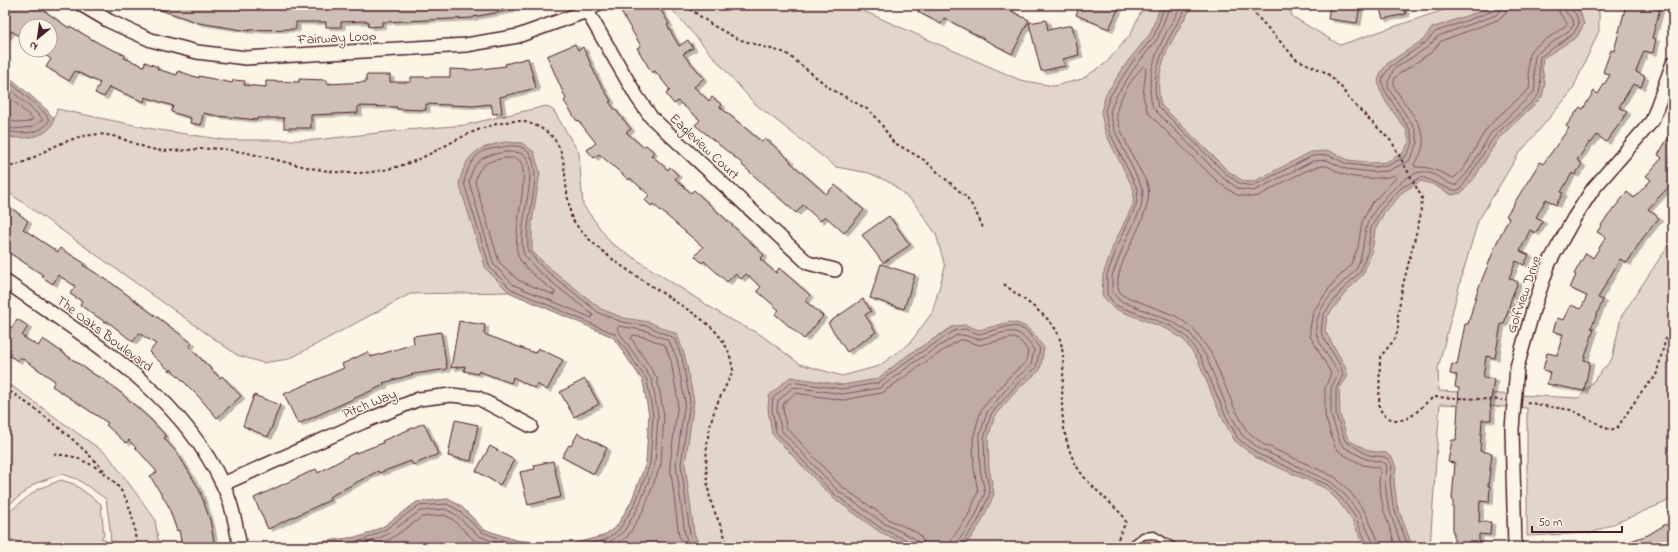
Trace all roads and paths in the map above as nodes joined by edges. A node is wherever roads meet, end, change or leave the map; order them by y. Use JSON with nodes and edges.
{"nodes":[{"id":1,"x":82,"y":5,"type":"edge"},
{"id":2,"x":685,"y":5,"type":"edge"},
{"id":3,"x":1247,"y":5,"type":"edge"},
{"id":4,"x":592,"y":8,"type":"edge"},
{"id":5,"x":1673,"y":63,"type":"edge"},
{"id":6,"x":5,"y":167,"type":"edge"},
{"id":7,"x":984,"y":230,"type":"dead end"},
{"id":8,"x":835,"y":270,"type":"dead end"},
{"id":9,"x":5,"y":281,"type":"edge"},
{"id":10,"x":1004,"y":284,"type":"dead end"},
{"id":11,"x":1673,"y":322,"type":"edge"},
{"id":12,"x":5,"y":388,"type":"edge"},
{"id":13,"x":1514,"y":401,"type":"junction"},
{"id":14,"x":531,"y":426,"type":"dead end"},
{"id":15,"x":54,"y":454,"type":"dead end"},
{"id":16,"x":109,"y":477,"type":"junction"},
{"id":17,"x":223,"y":484,"type":"junction"},
{"id":18,"x":136,"y":547,"type":"edge"},
{"id":19,"x":240,"y":547,"type":"edge"},
{"id":20,"x":727,"y":547,"type":"edge"},
{"id":21,"x":1114,"y":547,"type":"edge"},
{"id":22,"x":1129,"y":547,"type":"edge"},
{"id":23,"x":1174,"y":547,"type":"edge"},
{"id":24,"x":1515,"y":547,"type":"edge"}],
"edges":[{"from":1,"to":4,"type":"street","name":"Fairway Loop"},
{"from":2,"to":7,"type":"path"},
{"from":3,"to":13,"type":"path"},
{"from":4,"to":8,"type":"street","name":"Eagleview Court"},
{"from":5,"to":13,"type":"street","name":"Golfview Drive"},
{"from":6,"to":20,"type":"path"},
{"from":9,"to":17,"type":"street","name":"The Oaks Boulevard"},
{"from":10,"to":21,"type":"path"},
{"from":11,"to":13,"type":"path"},
{"from":12,"to":16,"type":"path"},
{"from":13,"to":24,"type":"street","name":"Golfview Drive"},
{"from":14,"to":17,"type":"street","name":"Pitch Way"},
{"from":15,"to":16,"type":"path"},
{"from":16,"to":18,"type":"path"},
{"from":17,"to":19,"type":"street","name":"The Oaks Boulevard"},
{"from":22,"to":23,"type":"lane"}]}
